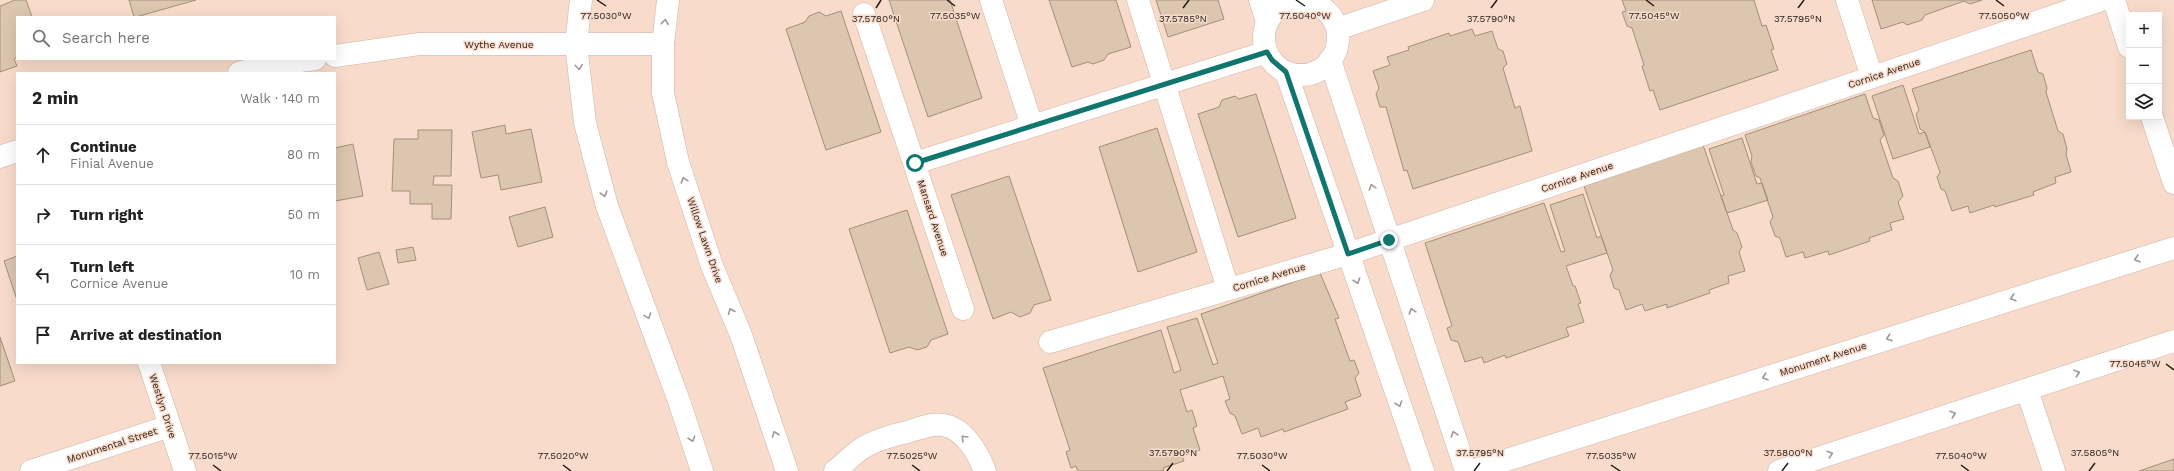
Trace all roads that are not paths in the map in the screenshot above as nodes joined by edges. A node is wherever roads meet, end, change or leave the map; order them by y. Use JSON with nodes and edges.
{"nodes":[{"id":1,"x":581,"y":0,"type":"edge"},
{"id":2,"x":668,"y":0,"type":"edge"},
{"id":3,"x":991,"y":0,"type":"edge"},
{"id":4,"x":1138,"y":0,"type":"edge"},
{"id":5,"x":1260,"y":0,"type":"edge"},
{"id":6,"x":1423,"y":0,"type":"edge"},
{"id":7,"x":1847,"y":0,"type":"edge"},
{"id":8,"x":2101,"y":0,"type":"edge"},
{"id":9,"x":2114,"y":0,"type":"edge"},
{"id":10,"x":1309,"y":1,"type":"edge"},
{"id":11,"x":864,"y":14,"type":"dead end"},
{"id":12,"x":1267,"y":22,"type":"junction"},
{"id":13,"x":1337,"y":29,"type":"junction"},
{"id":14,"x":2126,"y":38,"type":"edge"},
{"id":15,"x":576,"y":44,"type":"junction"},
{"id":16,"x":663,"y":44,"type":"junction"},
{"id":17,"x":1267,"y":52,"type":"junction"},
{"id":18,"x":336,"y":56,"type":"edge"},
{"id":19,"x":307,"y":60,"type":"edge"},
{"id":20,"x":1330,"y":60,"type":"junction"},
{"id":21,"x":242,"y":72,"type":"edge"},
{"id":22,"x":1286,"y":72,"type":"junction"},
{"id":23,"x":1872,"y":77,"type":"junction"},
{"id":24,"x":1164,"y":84,"type":"junction"},
{"id":25,"x":2153,"y":120,"type":"edge"},
{"id":26,"x":1032,"y":126,"type":"junction"},
{"id":27,"x":16,"y":151,"type":"edge"},
{"id":28,"x":0,"y":157,"type":"edge"},
{"id":29,"x":915,"y":163,"type":"junction"},
{"id":30,"x":2174,"y":183,"type":"edge"},
{"id":31,"x":1389,"y":240,"type":"junction"},
{"id":32,"x":2174,"y":248,"type":"edge"},
{"id":33,"x":1348,"y":254,"type":"junction"},
{"id":34,"x":1228,"y":289,"type":"junction"},
{"id":35,"x":963,"y":308,"type":"dead end"},
{"id":36,"x":2174,"y":341,"type":"edge"},
{"id":37,"x":1050,"y":342,"type":"dead end"},
{"id":38,"x":149,"y":364,"type":"edge"},
{"id":39,"x":2027,"y":390,"type":"junction"},
{"id":40,"x":170,"y":426,"type":"junction"},
{"id":41,"x":31,"y":471,"type":"edge"},
{"id":42,"x":185,"y":471,"type":"edge"},
{"id":43,"x":702,"y":471,"type":"edge"},
{"id":44,"x":787,"y":471,"type":"edge"},
{"id":45,"x":835,"y":471,"type":"edge"},
{"id":46,"x":985,"y":471,"type":"edge"},
{"id":47,"x":1422,"y":471,"type":"edge"},
{"id":48,"x":1466,"y":471,"type":"edge"},
{"id":49,"x":1472,"y":471,"type":"edge"},
{"id":50,"x":1779,"y":471,"type":"edge"},
{"id":51,"x":2054,"y":471,"type":"edge"}],
"edges":[{"from":1,"to":15,"type":"street"},
{"from":16,"to":2,"type":"street","name":"Willow Lawn Drive","one_way":true},
{"from":3,"to":26,"type":"street"},
{"from":4,"to":24,"type":"street"},
{"from":5,"to":12,"type":"street"},
{"from":6,"to":13,"type":"street"},
{"from":7,"to":23,"type":"street"},
{"from":8,"to":23,"type":"street","name":"Cornice Avenue"},
{"from":9,"to":14,"type":"street"},
{"from":10,"to":12,"type":"street"},
{"from":10,"to":13,"type":"street"},
{"from":11,"to":29,"type":"street","name":"Mansard Avenue"},
{"from":12,"to":17,"type":"street"},
{"from":13,"to":20,"type":"street"},
{"from":15,"to":16,"type":"street","name":"Wythe Avenue"},
{"from":15,"to":18,"type":"street","name":"Wythe Avenue"},
{"from":15,"to":43,"type":"street","one_way":true},
{"from":44,"to":16,"type":"street","name":"Willow Lawn Drive","one_way":true},
{"from":17,"to":22,"type":"street"},
{"from":17,"to":24,"type":"street"},
{"from":19,"to":21,"type":"street"},
{"from":20,"to":22,"type":"street"},
{"from":31,"to":20,"type":"street","one_way":true},
{"from":22,"to":33,"type":"street"},
{"from":23,"to":31,"type":"street","name":"Cornice Avenue"},
{"from":24,"to":26,"type":"street"},
{"from":24,"to":34,"type":"street"},
{"from":25,"to":30,"type":"street"},
{"from":26,"to":29,"type":"street"},
{"from":27,"to":28,"type":"street"},
{"from":29,"to":35,"type":"street","name":"Mansard Avenue"},
{"from":31,"to":33,"type":"street","name":"Cornice Avenue"},
{"from":48,"to":31,"type":"street","one_way":true},
{"from":32,"to":49,"type":"street","name":"Monument Avenue","one_way":true},
{"from":33,"to":34,"type":"street","name":"Cornice Avenue"},
{"from":33,"to":47,"type":"street","one_way":true},
{"from":34,"to":37,"type":"street","name":"Cornice Avenue"},
{"from":39,"to":36,"type":"street","one_way":true},
{"from":38,"to":40,"type":"street","name":"Westlyn Drive"},
{"from":50,"to":39,"type":"street","one_way":true},
{"from":39,"to":51,"type":"street"},
{"from":40,"to":41,"type":"street","name":"Monumental Street"},
{"from":40,"to":42,"type":"street","name":"Westlyn Drive"},
{"from":46,"to":45,"type":"street","one_way":true}]}
